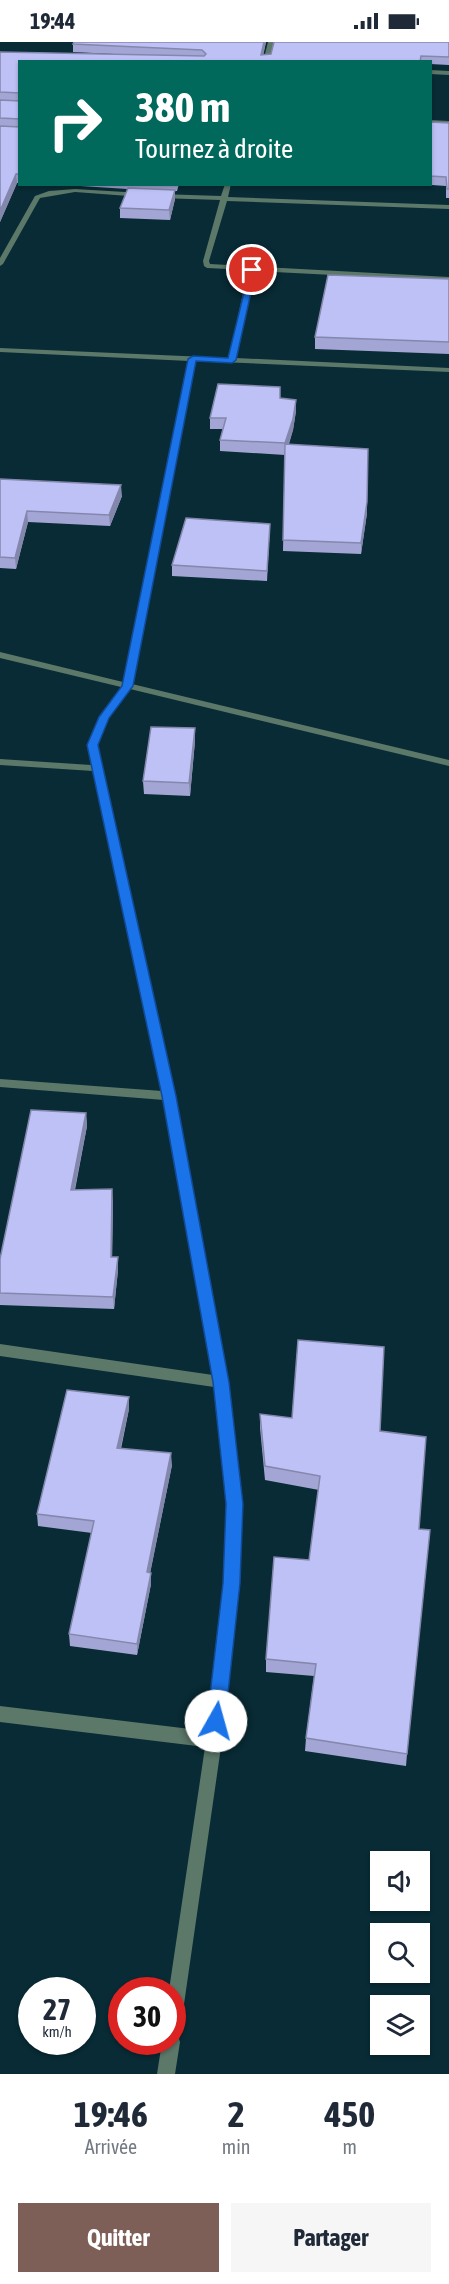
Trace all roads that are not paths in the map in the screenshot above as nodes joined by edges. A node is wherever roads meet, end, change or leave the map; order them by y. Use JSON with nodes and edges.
{"nodes":[{"id":1,"x":272,"y":42,"type":"edge"},
{"id":2,"x":267,"y":60,"type":"edge"},
{"id":3,"x":432,"y":72,"type":"edge"},
{"id":4,"x":449,"y":73,"type":"edge"},
{"id":5,"x":432,"y":122,"type":"edge"},
{"id":6,"x":449,"y":123,"type":"edge"},
{"id":7,"x":227,"y":186,"type":"edge"},
{"id":8,"x":224,"y":199,"type":"junction"},
{"id":9,"x":449,"y":207,"type":"edge"},
{"id":10,"x":0,"y":264,"type":"edge"},
{"id":11,"x":252,"y":270,"type":"junction"},
{"id":12,"x":449,"y":279,"type":"edge"},
{"id":13,"x":0,"y":350,"type":"edge"},
{"id":14,"x":193,"y":359,"type":"junction"},
{"id":15,"x":232,"y":360,"type":"junction"},
{"id":16,"x":449,"y":370,"type":"edge"},
{"id":17,"x":0,"y":655,"type":"edge"},
{"id":18,"x":128,"y":686,"type":"junction"},
{"id":19,"x":0,"y":762,"type":"edge"},
{"id":20,"x":449,"y":763,"type":"edge"},
{"id":21,"x":98,"y":768,"type":"junction"},
{"id":22,"x":0,"y":1083,"type":"edge"},
{"id":23,"x":169,"y":1096,"type":"junction"},
{"id":24,"x":0,"y":1350,"type":"edge"},
{"id":25,"x":221,"y":1382,"type":"junction"},
{"id":26,"x":0,"y":1714,"type":"edge"},
{"id":27,"x":214,"y":1740,"type":"junction"},
{"id":28,"x":180,"y":1977,"type":"edge"},
{"id":29,"x":169,"y":2055,"type":"edge"},
{"id":30,"x":166,"y":2074,"type":"edge"}],
"edges":[{"from":1,"to":2,"type":"street"},
{"from":3,"to":4,"type":"street"},
{"from":5,"to":6,"type":"street"},
{"from":7,"to":8,"type":"street"},
{"from":8,"to":9,"type":"street"},
{"from":8,"to":10,"type":"street"},
{"from":8,"to":11,"type":"street"},
{"from":11,"to":12,"type":"street"},
{"from":11,"to":15,"type":"street"},
{"from":13,"to":14,"type":"street"},
{"from":14,"to":15,"type":"street"},
{"from":14,"to":18,"type":"street"},
{"from":15,"to":16,"type":"street"},
{"from":17,"to":18,"type":"street"},
{"from":18,"to":20,"type":"street"},
{"from":18,"to":21,"type":"street"},
{"from":19,"to":21,"type":"street"},
{"from":21,"to":23,"type":"street"},
{"from":22,"to":23,"type":"street"},
{"from":23,"to":25,"type":"street"},
{"from":24,"to":25,"type":"street"},
{"from":25,"to":27,"type":"street"},
{"from":26,"to":27,"type":"street"},
{"from":27,"to":28,"type":"street"},
{"from":29,"to":30,"type":"street"}]}
